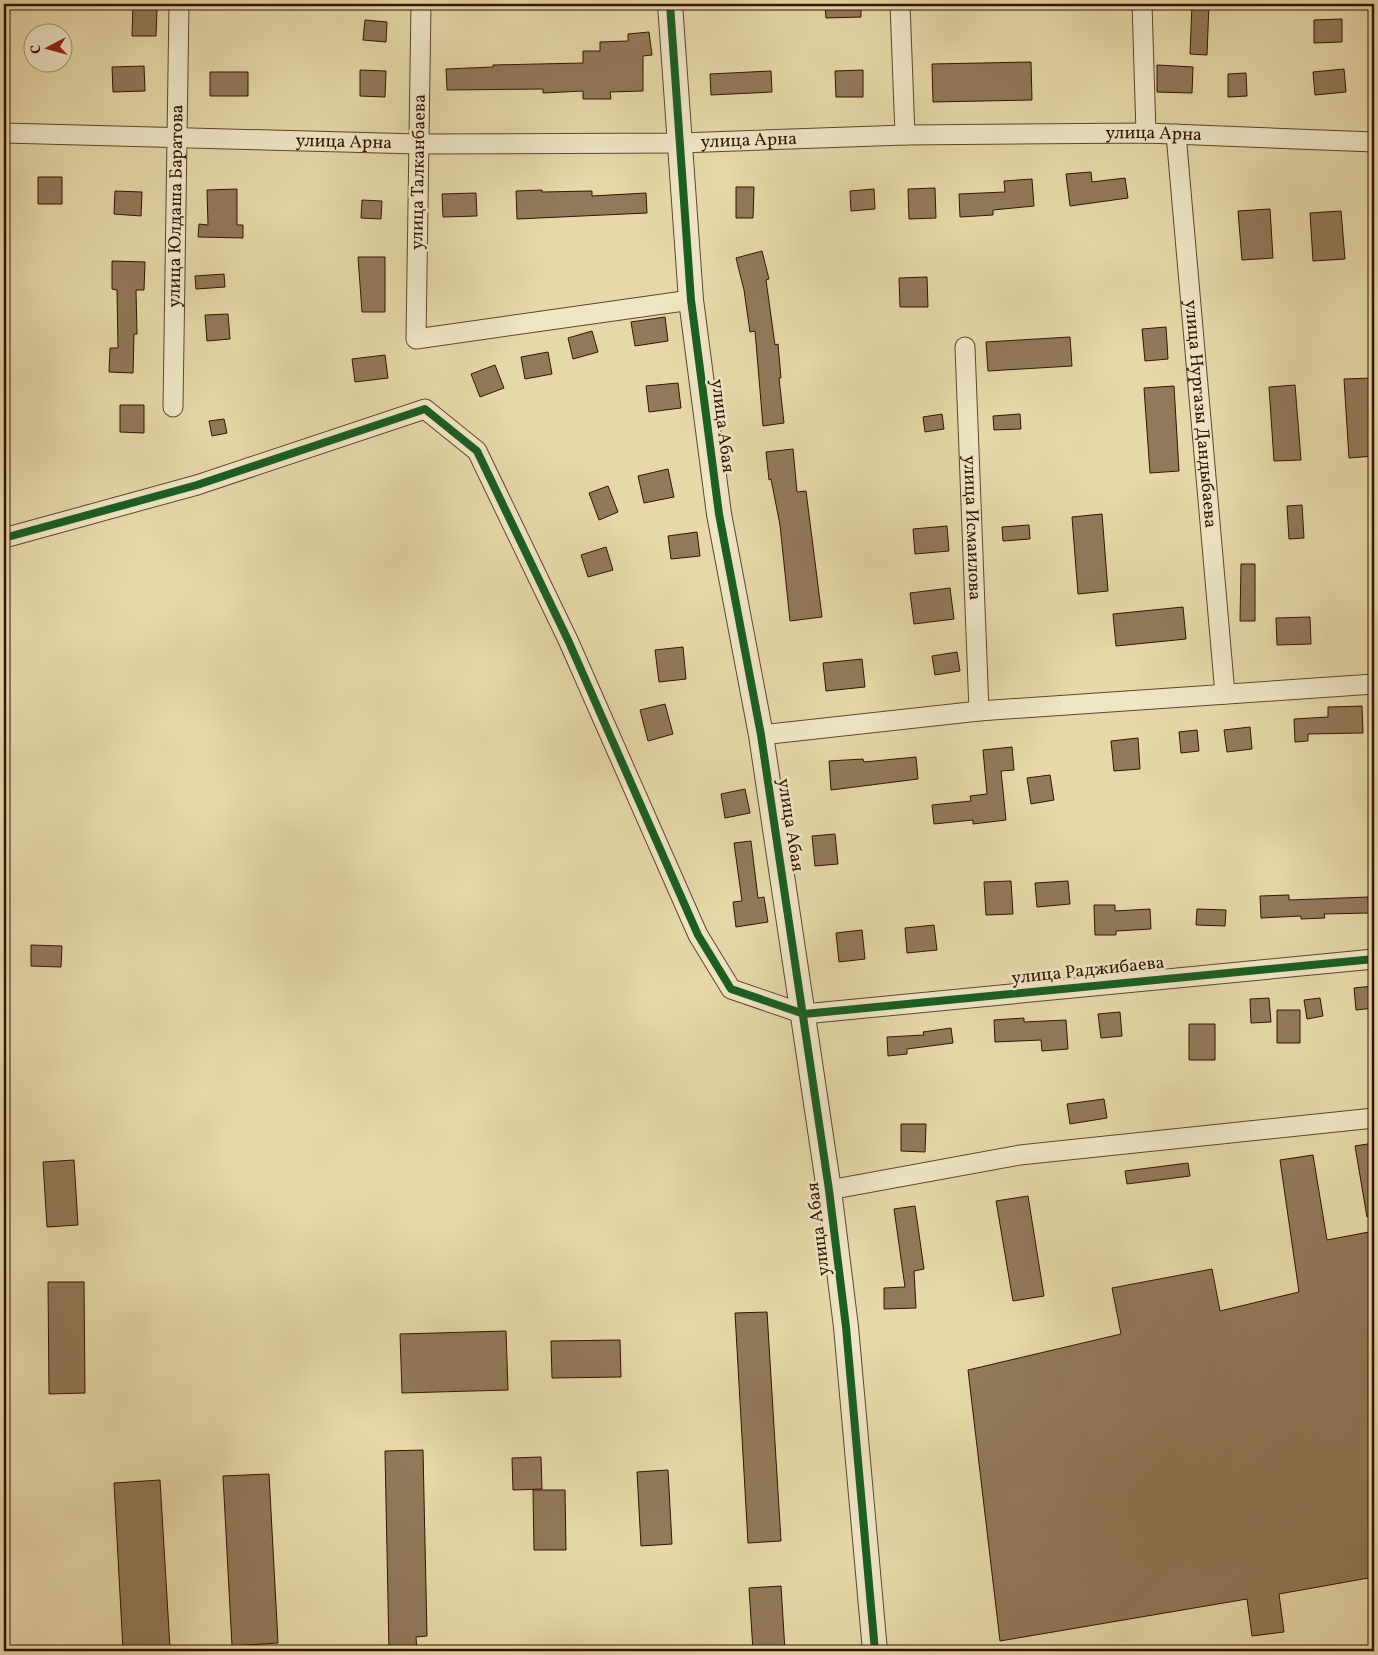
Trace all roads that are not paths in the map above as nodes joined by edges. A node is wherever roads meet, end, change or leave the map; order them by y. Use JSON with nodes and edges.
{"nodes":[{"id":1,"x":179,"y":4,"type":"edge"},
{"id":2,"x":421,"y":4,"type":"edge"},
{"id":3,"x":670,"y":4,"type":"edge"},
{"id":4,"x":900,"y":4,"type":"edge"},
{"id":5,"x":1142,"y":4,"type":"edge"},
{"id":6,"x":4,"y":133,"type":"edge"},
{"id":7,"x":1146,"y":134,"type":"junction"},
{"id":8,"x":1176,"y":134,"type":"junction"},
{"id":9,"x":905,"y":135,"type":"junction"},
{"id":10,"x":178,"y":139,"type":"junction"},
{"id":11,"x":1374,"y":142,"type":"edge"},
{"id":12,"x":680,"y":143,"type":"junction"},
{"id":13,"x":419,"y":144,"type":"junction"},
{"id":14,"x":691,"y":300,"type":"junction"},
{"id":15,"x":965,"y":347,"type":"dead end"},
{"id":16,"x":173,"y":407,"type":"dead end"},
{"id":17,"x":4,"y":538,"type":"edge"},
{"id":18,"x":1374,"y":684,"type":"edge"},
{"id":19,"x":1225,"y":694,"type":"junction"},
{"id":20,"x":979,"y":710,"type":"junction"},
{"id":21,"x":761,"y":735,"type":"junction"},
{"id":22,"x":1374,"y":958,"type":"edge"},
{"id":23,"x":804,"y":1014,"type":"junction"},
{"id":24,"x":1374,"y":1118,"type":"edge"},
{"id":25,"x":829,"y":1190,"type":"junction"},
{"id":26,"x":875,"y":1651,"type":"edge"}],
"edges":[{"from":1,"to":10,"type":"street","name":"улица Юлдаша Баратова"},
{"from":2,"to":13,"type":"street","name":"улица Талканбаева"},
{"from":3,"to":12,"type":"street","name":"улица Абая"},
{"from":4,"to":9,"type":"street"},
{"from":5,"to":7,"type":"street"},
{"from":6,"to":10,"type":"street","name":"улица Арна"},
{"from":7,"to":8,"type":"street","name":"улица Арна"},
{"from":7,"to":9,"type":"street","name":"улица Арна"},
{"from":8,"to":11,"type":"street","name":"улица Арна"},
{"from":8,"to":19,"type":"street","name":"улица Нургазы Дандыбаева"},
{"from":9,"to":12,"type":"street","name":"улица Арна"},
{"from":10,"to":13,"type":"street","name":"улица Арна"},
{"from":10,"to":16,"type":"street","name":"улица Юлдаша Баратова"},
{"from":12,"to":13,"type":"street","name":"улица Арна"},
{"from":12,"to":14,"type":"street","name":"улица Абая"},
{"from":13,"to":14,"type":"street","name":"улица Талканбаева"},
{"from":14,"to":21,"type":"street","name":"улица Абая"},
{"from":15,"to":20,"type":"street","name":"улица Исмаилова"},
{"from":17,"to":23,"type":"street"},
{"from":18,"to":19,"type":"street"},
{"from":19,"to":20,"type":"street"},
{"from":20,"to":21,"type":"street"},
{"from":21,"to":23,"type":"street","name":"улица Абая"},
{"from":22,"to":23,"type":"street","name":"улица Раджибаева"},
{"from":23,"to":25,"type":"street","name":"улица Абая"},
{"from":24,"to":25,"type":"street"},
{"from":25,"to":26,"type":"street","name":"улица Абая"}]}
